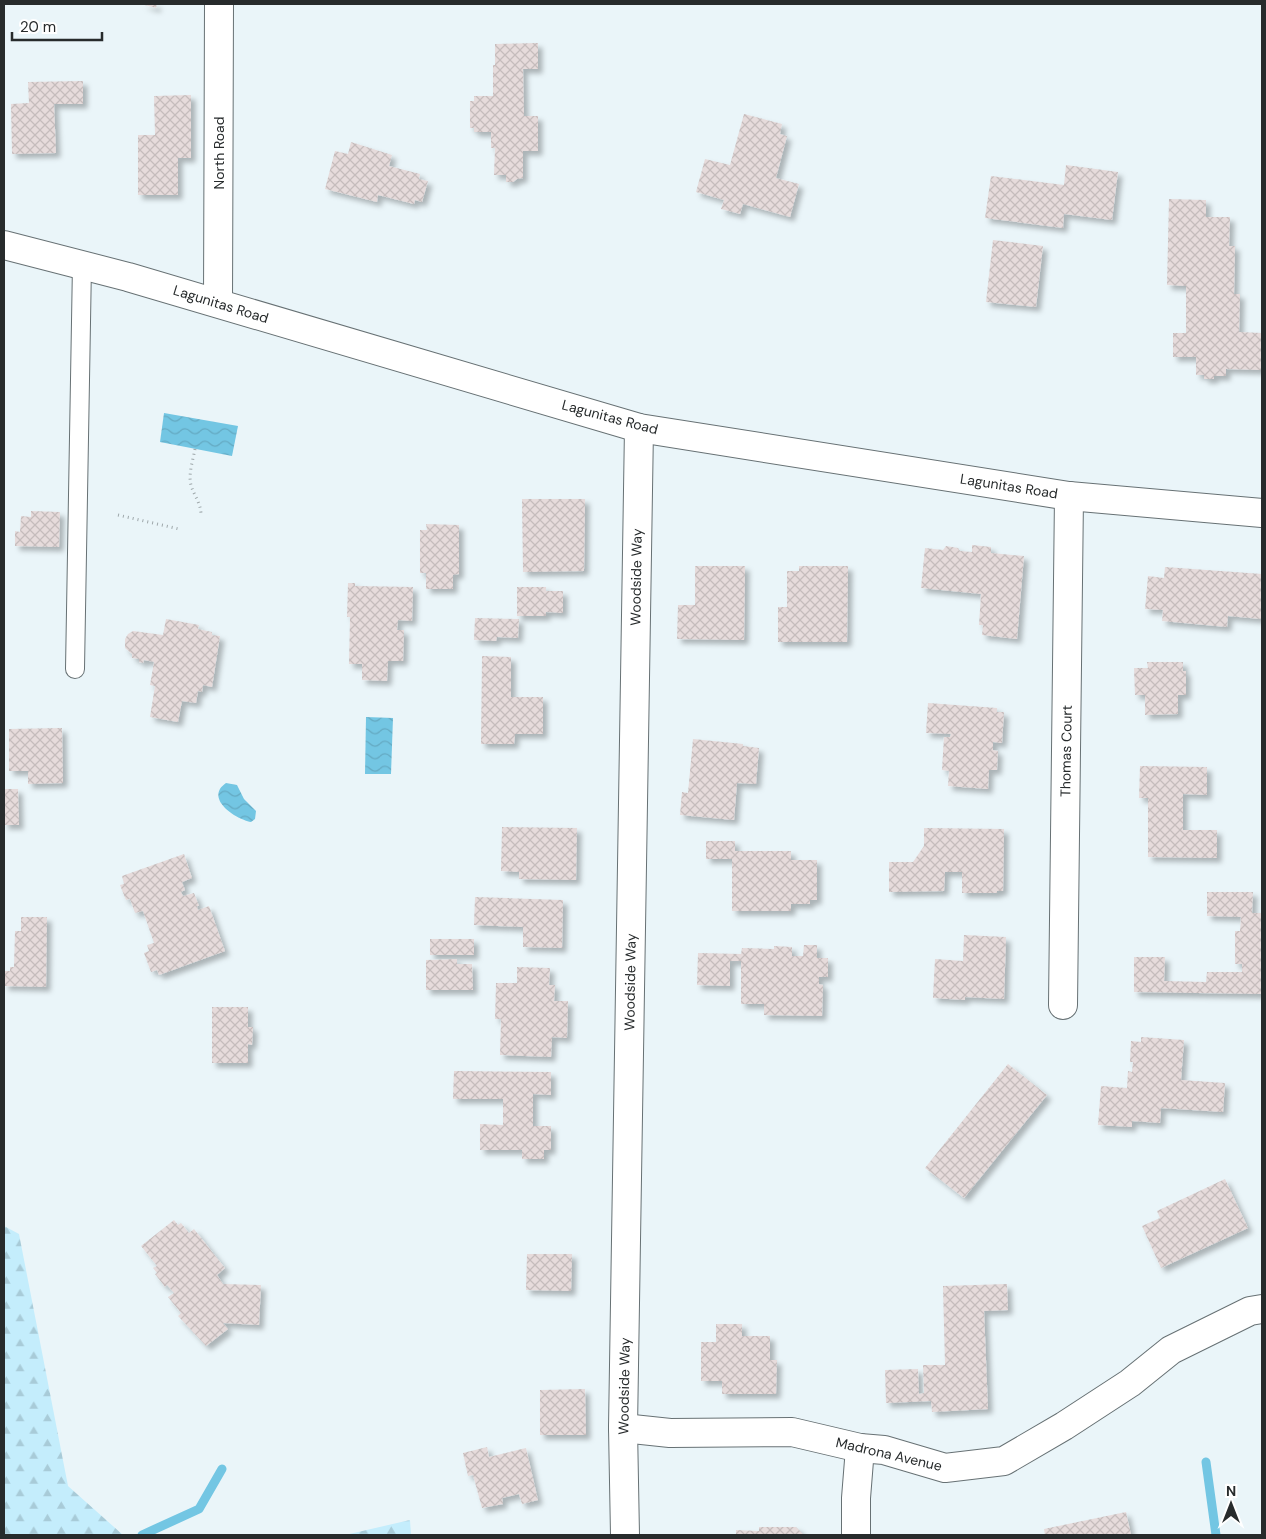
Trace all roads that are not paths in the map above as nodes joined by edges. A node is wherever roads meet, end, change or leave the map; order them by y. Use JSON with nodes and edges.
{"nodes":[{"id":1,"x":220,"y":4,"type":"edge"},
{"id":2,"x":4,"y":245,"type":"edge"},
{"id":3,"x":82,"y":264,"type":"junction"},
{"id":4,"x":218,"y":303,"type":"junction"},
{"id":5,"x":638,"y":428,"type":"junction"},
{"id":6,"x":1069,"y":496,"type":"junction"},
{"id":7,"x":1262,"y":513,"type":"edge"},
{"id":8,"x":75,"y":669,"type":"dead end"},
{"id":9,"x":1062,"y":1006,"type":"dead end"},
{"id":10,"x":1262,"y":1309,"type":"edge"},
{"id":11,"x":623,"y":1428,"type":"junction"},
{"id":12,"x":860,"y":1448,"type":"junction"},
{"id":13,"x":625,"y":1535,"type":"edge"},
{"id":14,"x":856,"y":1535,"type":"edge"}],
"edges":[{"from":1,"to":4,"type":"street","name":"North Road"},
{"from":2,"to":3,"type":"street","name":"Lagunitas Road"},
{"from":3,"to":4,"type":"street","name":"Lagunitas Road"},
{"from":3,"to":8,"type":"lane"},
{"from":4,"to":5,"type":"street","name":"Lagunitas Road"},
{"from":5,"to":6,"type":"street","name":"Lagunitas Road"},
{"from":5,"to":11,"type":"street","name":"Woodside Way"},
{"from":6,"to":7,"type":"street","name":"Lagunitas Road"},
{"from":6,"to":9,"type":"street","name":"Thomas Court"},
{"from":10,"to":12,"type":"street","name":"Madrona Avenue"},
{"from":11,"to":12,"type":"street","name":"Madrona Avenue"},
{"from":11,"to":13,"type":"street","name":"Woodside Way"},
{"from":12,"to":14,"type":"street"}]}
